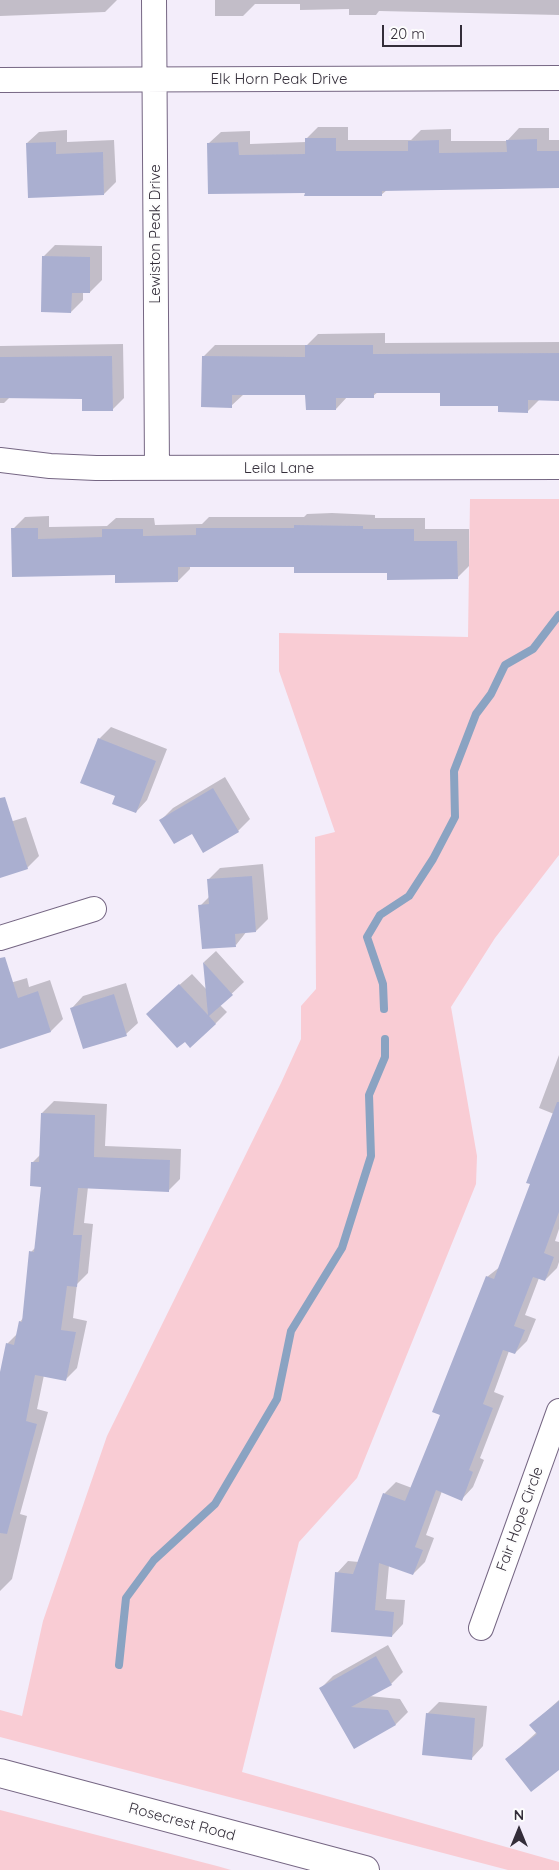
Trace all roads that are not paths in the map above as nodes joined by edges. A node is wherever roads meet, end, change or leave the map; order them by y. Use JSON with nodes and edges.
{"nodes":[{"id":1,"x":154,"y":0,"type":"edge"},
{"id":2,"x":559,"y":78,"type":"edge"},
{"id":3,"x":0,"y":80,"type":"edge"},
{"id":4,"x":154,"y":80,"type":"junction"},
{"id":5,"x":0,"y":460,"type":"edge"},
{"id":6,"x":559,"y":467,"type":"edge"},
{"id":7,"x":157,"y":468,"type":"junction"},
{"id":8,"x":94,"y":909,"type":"dead end"},
{"id":9,"x":0,"y":938,"type":"edge"},
{"id":10,"x":559,"y":1411,"type":"edge"},
{"id":11,"x":481,"y":1628,"type":"dead end"},
{"id":12,"x":0,"y":1773,"type":"edge"},
{"id":13,"x":364,"y":1870,"type":"edge"}],
"edges":[{"from":1,"to":4,"type":"street","name":"Lewiston Peak Drive"},
{"from":2,"to":4,"type":"street","name":"Elk Horn Peak Drive"},
{"from":3,"to":4,"type":"street","name":"Elk Horn Peak Drive"},
{"from":4,"to":7,"type":"street","name":"Lewiston Peak Drive"},
{"from":5,"to":7,"type":"street","name":"Leila Lane"},
{"from":6,"to":7,"type":"street","name":"Leila Lane"},
{"from":8,"to":9,"type":"street"},
{"from":10,"to":11,"type":"street","name":"Fair Hope Circle"},
{"from":12,"to":13,"type":"main road","name":"Rosecrest Road"}]}
